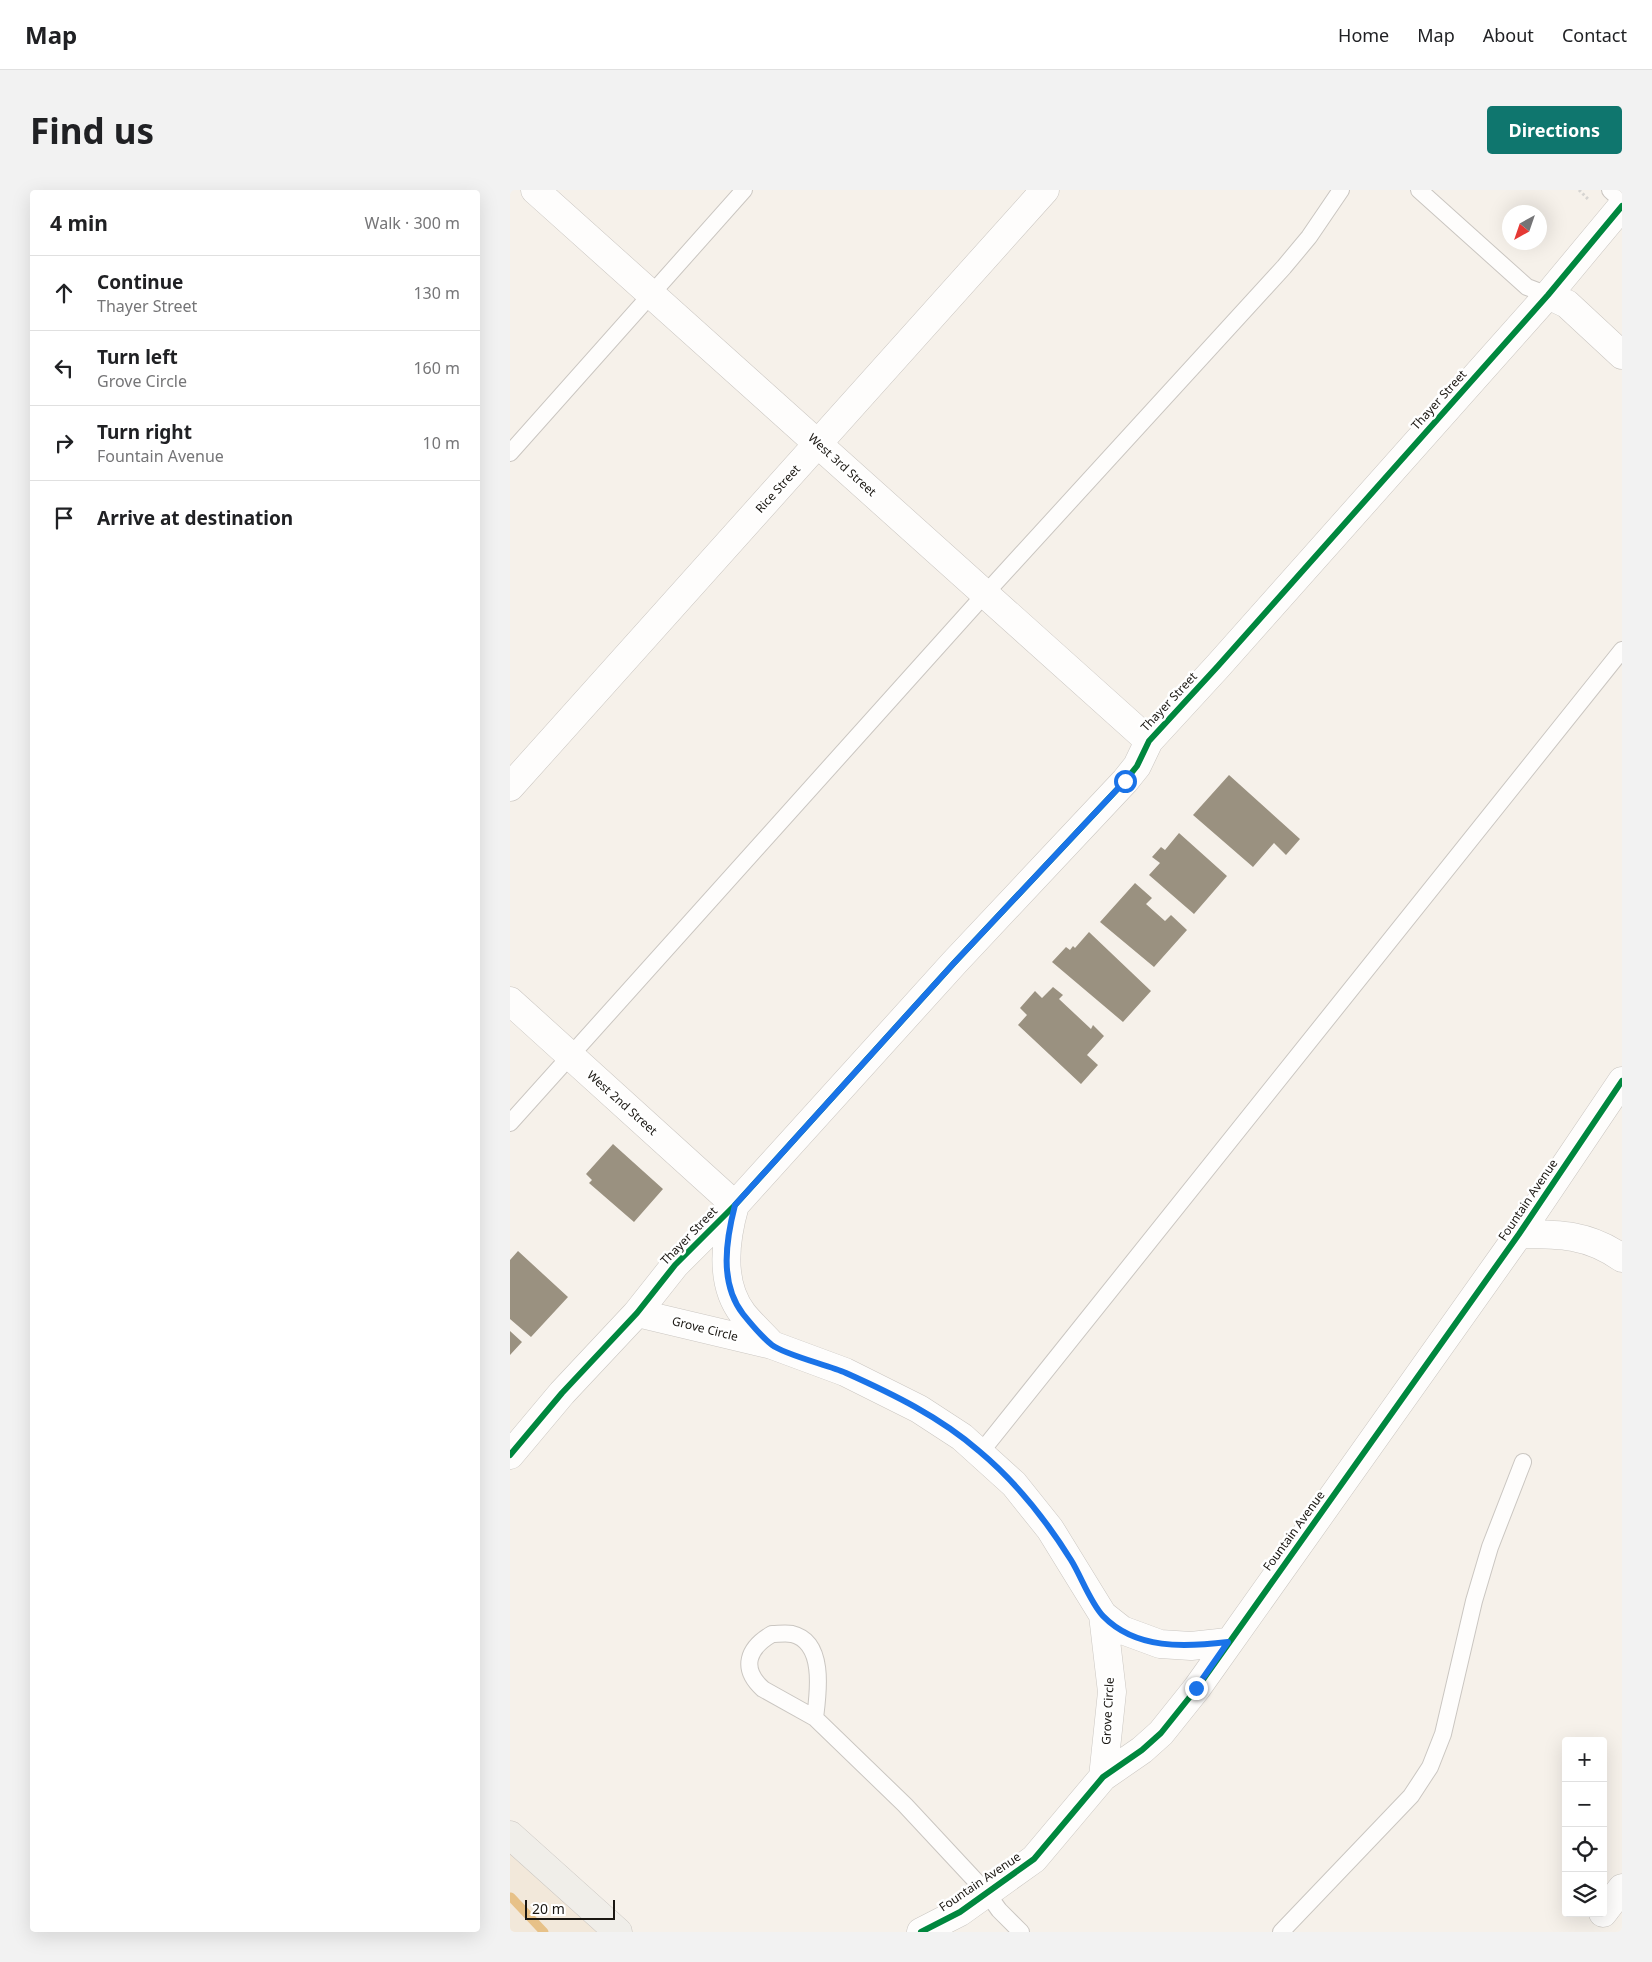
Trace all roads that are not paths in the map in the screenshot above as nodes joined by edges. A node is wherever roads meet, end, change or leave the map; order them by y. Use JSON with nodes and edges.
{"nodes":[{"id":1,"x":535,"y":190,"type":"edge"},
{"id":2,"x":744,"y":190,"type":"edge"},
{"id":3,"x":1045,"y":190,"type":"edge"},
{"id":4,"x":1341,"y":190,"type":"edge"},
{"id":5,"x":1419,"y":190,"type":"edge"},
{"id":6,"x":1610,"y":190,"type":"edge"},
{"id":7,"x":1622,"y":201,"type":"edge"},
{"id":8,"x":1622,"y":206,"type":"edge"},
{"id":9,"x":652,"y":295,"type":"junction"},
{"id":10,"x":1548,"y":295,"type":"junction"},
{"id":11,"x":1622,"y":355,"type":"edge"},
{"id":12,"x":818,"y":444,"type":"junction"},
{"id":13,"x":510,"y":453,"type":"edge"},
{"id":14,"x":985,"y":594,"type":"junction"},
{"id":15,"x":1622,"y":650,"type":"edge"},
{"id":16,"x":1148,"y":741,"type":"junction"},
{"id":17,"x":510,"y":787,"type":"edge"},
{"id":18,"x":510,"y":1002,"type":"edge"},
{"id":19,"x":570,"y":1056,"type":"junction"},
{"id":20,"x":1622,"y":1081,"type":"edge"},
{"id":21,"x":510,"y":1123,"type":"edge"},
{"id":22,"x":735,"y":1205,"type":"junction"},
{"id":23,"x":1519,"y":1234,"type":"junction"},
{"id":24,"x":1622,"y":1258,"type":"edge"},
{"id":25,"x":637,"y":1313,"type":"junction"},
{"id":26,"x":772,"y":1345,"type":"junction"},
{"id":27,"x":980,"y":1452,"type":"junction"},
{"id":28,"x":510,"y":1455,"type":"edge"},
{"id":29,"x":1523,"y":1462,"type":"dead end"},
{"id":30,"x":1102,"y":1615,"type":"junction"},
{"id":31,"x":1228,"y":1642,"type":"junction"},
{"id":32,"x":815,"y":1718,"type":"junction"},
{"id":33,"x":1102,"y":1777,"type":"junction"},
{"id":34,"x":510,"y":1835,"type":"edge"},
{"id":35,"x":1622,"y":1888,"type":"edge"},
{"id":36,"x":987,"y":1893,"type":"junction"},
{"id":37,"x":1607,"y":1908,"type":"edge"},
{"id":38,"x":1600,"y":1917,"type":"edge"},
{"id":39,"x":618,"y":1932,"type":"edge"},
{"id":40,"x":921,"y":1932,"type":"edge"},
{"id":41,"x":1021,"y":1932,"type":"edge"},
{"id":42,"x":1281,"y":1932,"type":"edge"},
{"id":43,"x":1588,"y":1932,"type":"edge"}],
"edges":[{"from":1,"to":9,"type":"street","name":"West 3rd Street"},
{"from":2,"to":9,"type":"lane"},
{"from":3,"to":12,"type":"street","name":"Rice Street"},
{"from":4,"to":14,"type":"lane"},
{"from":5,"to":10,"type":"lane"},
{"from":6,"to":7,"type":"lane"},
{"from":8,"to":10,"type":"street","name":"Thayer Street"},
{"from":9,"to":12,"type":"street","name":"West 3rd Street"},
{"from":9,"to":13,"type":"lane"},
{"from":10,"to":11,"type":"street"},
{"from":10,"to":16,"type":"street","name":"Thayer Street"},
{"from":12,"to":14,"type":"street","name":"West 3rd Street"},
{"from":12,"to":17,"type":"street","name":"Rice Street"},
{"from":14,"to":16,"type":"street","name":"West 3rd Street"},
{"from":14,"to":19,"type":"lane"},
{"from":15,"to":27,"type":"lane"},
{"from":16,"to":22,"type":"street","name":"Thayer Street"},
{"from":18,"to":19,"type":"street","name":"West 2nd Street"},
{"from":19,"to":21,"type":"lane"},
{"from":19,"to":22,"type":"street","name":"West 2nd Street"},
{"from":20,"to":23,"type":"street","name":"Fountain Avenue"},
{"from":22,"to":25,"type":"street","name":"Thayer Street"},
{"from":22,"to":26,"type":"street","name":"Grove Circle"},
{"from":23,"to":24,"type":"street"},
{"from":23,"to":31,"type":"street","name":"Fountain Avenue"},
{"from":25,"to":26,"type":"street","name":"Grove Circle"},
{"from":25,"to":28,"type":"street","name":"Thayer Street"},
{"from":26,"to":27,"type":"street","name":"Grove Circle"},
{"from":27,"to":30,"type":"street","name":"Grove Circle"},
{"from":29,"to":42,"type":"lane"},
{"from":30,"to":31,"type":"street","name":"Grove Circle"},
{"from":30,"to":33,"type":"street","name":"Grove Circle"},
{"from":31,"to":33,"type":"street","name":"Fountain Avenue"},
{"from":32,"to":32,"type":"lane"},
{"from":32,"to":36,"type":"lane"},
{"from":33,"to":36,"type":"street","name":"Fountain Avenue"},
{"from":34,"to":39,"type":"main road"},
{"from":35,"to":37,"type":"street"},
{"from":36,"to":40,"type":"street","name":"Fountain Avenue"},
{"from":36,"to":41,"type":"lane"},
{"from":38,"to":43,"type":"street"}]}
